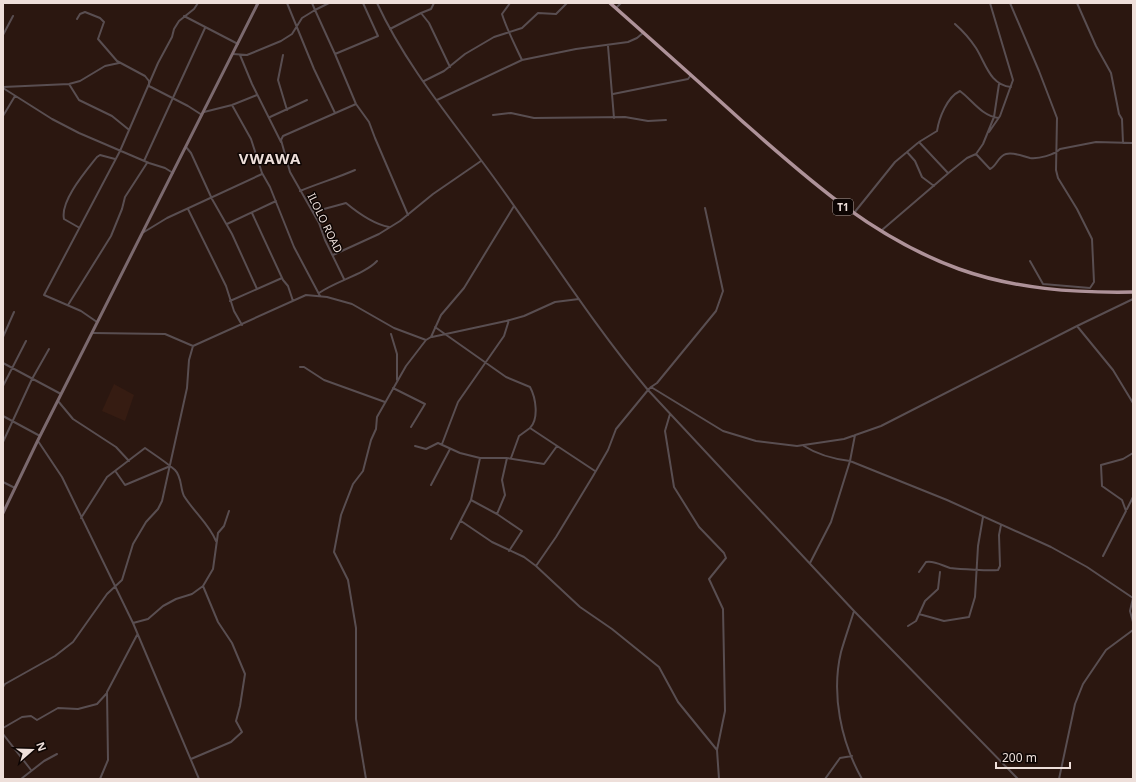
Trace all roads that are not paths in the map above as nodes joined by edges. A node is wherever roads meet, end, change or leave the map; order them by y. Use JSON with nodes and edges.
{"nodes":[{"id":1,"x":198,"y":3,"type":"edge"},
{"id":2,"x":258,"y":3,"type":"edge"},
{"id":3,"x":287,"y":3,"type":"edge"},
{"id":4,"x":312,"y":3,"type":"edge"},
{"id":5,"x":329,"y":3,"type":"edge"},
{"id":6,"x":363,"y":3,"type":"edge"},
{"id":7,"x":377,"y":3,"type":"edge"},
{"id":8,"x":434,"y":3,"type":"edge"},
{"id":9,"x":510,"y":3,"type":"edge"},
{"id":10,"x":567,"y":3,"type":"edge"},
{"id":11,"x":610,"y":3,"type":"edge"},
{"id":12,"x":621,"y":3,"type":"edge"},
{"id":13,"x":990,"y":3,"type":"edge"},
{"id":14,"x":1010,"y":3,"type":"edge"},
{"id":15,"x":1077,"y":3,"type":"edge"},
{"id":16,"x":616,"y":8,"type":"junction"},
{"id":17,"x":315,"y":10,"type":"junction"},
{"id":18,"x":421,"y":12,"type":"junction"},
{"id":19,"x":13,"y":16,"type":"dead end"},
{"id":20,"x":184,"y":16,"type":"junction"},
{"id":21,"x":77,"y":19,"type":"dead end"},
{"id":22,"x":293,"y":19,"type":"junction"},
{"id":23,"x":301,"y":19,"type":"junction"},
{"id":24,"x":955,"y":24,"type":"dead end"},
{"id":25,"x":205,"y":28,"type":"junction"},
{"id":26,"x":296,"y":28,"type":"junction"},
{"id":27,"x":390,"y":29,"type":"junction"},
{"id":28,"x":508,"y":32,"type":"junction"},
{"id":29,"x":643,"y":33,"type":"junction"},
{"id":30,"x":3,"y":35,"type":"edge"},
{"id":31,"x":238,"y":44,"type":"junction"},
{"id":32,"x":608,"y":46,"type":"junction"},
{"id":33,"x":233,"y":54,"type":"junction"},
{"id":34,"x":240,"y":54,"type":"junction"},
{"id":35,"x":335,"y":54,"type":"junction"},
{"id":36,"x":283,"y":56,"type":"dead end"},
{"id":37,"x":522,"y":60,"type":"junction"},
{"id":38,"x":120,"y":63,"type":"junction"},
{"id":39,"x":450,"y":67,"type":"junction"},
{"id":40,"x":691,"y":75,"type":"junction"},
{"id":41,"x":424,"y":81,"type":"junction"},
{"id":42,"x":69,"y":84,"type":"junction"},
{"id":43,"x":1000,"y":84,"type":"junction"},
{"id":44,"x":149,"y":86,"type":"junction"},
{"id":45,"x":3,"y":87,"type":"edge"},
{"id":46,"x":1012,"y":87,"type":"junction"},
{"id":47,"x":613,"y":94,"type":"junction"},
{"id":48,"x":257,"y":95,"type":"junction"},
{"id":49,"x":15,"y":96,"type":"junction"},
{"id":50,"x":173,"y":98,"type":"junction"},
{"id":51,"x":307,"y":100,"type":"dead end"},
{"id":52,"x":437,"y":100,"type":"junction"},
{"id":53,"x":232,"y":104,"type":"junction"},
{"id":54,"x":356,"y":104,"type":"junction"},
{"id":55,"x":287,"y":110,"type":"junction"},
{"id":56,"x":335,"y":112,"type":"junction"},
{"id":57,"x":203,"y":114,"type":"junction"},
{"id":58,"x":3,"y":116,"type":"edge"},
{"id":59,"x":493,"y":116,"type":"dead end"},
{"id":60,"x":270,"y":117,"type":"junction"},
{"id":61,"x":614,"y":118,"type":"junction"},
{"id":62,"x":994,"y":118,"type":"junction"},
{"id":63,"x":998,"y":118,"type":"junction"},
{"id":64,"x":666,"y":120,"type":"dead end"},
{"id":65,"x":128,"y":129,"type":"junction"},
{"id":66,"x":987,"y":134,"type":"junction"},
{"id":67,"x":919,"y":142,"type":"junction"},
{"id":68,"x":282,"y":143,"type":"junction"},
{"id":69,"x":1123,"y":143,"type":"junction"},
{"id":70,"x":1133,"y":143,"type":"edge"},
{"id":71,"x":186,"y":147,"type":"junction"},
{"id":72,"x":120,"y":151,"type":"junction"},
{"id":73,"x":907,"y":152,"type":"junction"},
{"id":74,"x":1057,"y":153,"type":"junction"},
{"id":75,"x":976,"y":154,"type":"junction"},
{"id":76,"x":115,"y":160,"type":"junction"},
{"id":77,"x":481,"y":161,"type":"junction"},
{"id":78,"x":146,"y":162,"type":"junction"},
{"id":79,"x":355,"y":170,"type":"dead end"},
{"id":80,"x":173,"y":173,"type":"junction"},
{"id":81,"x":948,"y":173,"type":"junction"},
{"id":82,"x":262,"y":174,"type":"junction"},
{"id":83,"x":934,"y":186,"type":"junction"},
{"id":84,"x":300,"y":191,"type":"junction"},
{"id":85,"x":212,"y":199,"type":"junction"},
{"id":86,"x":276,"y":201,"type":"junction"},
{"id":87,"x":514,"y":206,"type":"junction"},
{"id":88,"x":705,"y":208,"type":"dead end"},
{"id":89,"x":188,"y":209,"type":"junction"},
{"id":90,"x":313,"y":212,"type":"junction"},
{"id":91,"x":252,"y":213,"type":"junction"},
{"id":92,"x":408,"y":214,"type":"junction"},
{"id":93,"x":853,"y":214,"type":"junction"},
{"id":94,"x":226,"y":224,"type":"junction"},
{"id":95,"x":78,"y":227,"type":"junction"},
{"id":96,"x":390,"y":227,"type":"junction"},
{"id":97,"x":881,"y":231,"type":"junction"},
{"id":98,"x":143,"y":233,"type":"junction"},
{"id":99,"x":332,"y":256,"type":"junction"},
{"id":100,"x":376,"y":261,"type":"dead end"},
{"id":101,"x":1030,"y":261,"type":"dead end"},
{"id":102,"x":282,"y":278,"type":"junction"},
{"id":103,"x":344,"y":279,"type":"junction"},
{"id":104,"x":257,"y":289,"type":"junction"},
{"id":105,"x":1133,"y":292,"type":"edge"},
{"id":106,"x":320,"y":295,"type":"junction"},
{"id":107,"x":579,"y":299,"type":"junction"},
{"id":108,"x":1133,"y":299,"type":"edge"},
{"id":109,"x":230,"y":301,"type":"junction"},
{"id":110,"x":293,"y":301,"type":"junction"},
{"id":111,"x":68,"y":305,"type":"junction"},
{"id":112,"x":14,"y":312,"type":"dead end"},
{"id":113,"x":509,"y":320,"type":"junction"},
{"id":114,"x":98,"y":323,"type":"junction"},
{"id":115,"x":242,"y":325,"type":"junction"},
{"id":116,"x":1076,"y":326,"type":"junction"},
{"id":117,"x":435,"y":327,"type":"junction"},
{"id":118,"x":93,"y":333,"type":"junction"},
{"id":119,"x":443,"y":333,"type":"junction"},
{"id":120,"x":391,"y":334,"type":"dead end"},
{"id":121,"x":3,"y":337,"type":"edge"},
{"id":122,"x":430,"y":337,"type":"junction"},
{"id":123,"x":426,"y":340,"type":"junction"},
{"id":124,"x":26,"y":341,"type":"dead end"},
{"id":125,"x":193,"y":346,"type":"junction"},
{"id":126,"x":49,"y":349,"type":"dead end"},
{"id":127,"x":3,"y":363,"type":"edge"},
{"id":128,"x":487,"y":363,"type":"junction"},
{"id":129,"x":12,"y":367,"type":"junction"},
{"id":130,"x":300,"y":367,"type":"dead end"},
{"id":131,"x":32,"y":379,"type":"junction"},
{"id":132,"x":397,"y":382,"type":"junction"},
{"id":133,"x":3,"y":386,"type":"edge"},
{"id":134,"x":651,"y":387,"type":"junction"},
{"id":135,"x":393,"y":388,"type":"junction"},
{"id":136,"x":648,"y":390,"type":"junction"},
{"id":137,"x":61,"y":394,"type":"junction"},
{"id":138,"x":58,"y":401,"type":"junction"},
{"id":139,"x":385,"y":402,"type":"junction"},
{"id":140,"x":1133,"y":403,"type":"edge"},
{"id":141,"x":670,"y":414,"type":"junction"},
{"id":142,"x":3,"y":416,"type":"edge"},
{"id":143,"x":12,"y":421,"type":"junction"},
{"id":144,"x":411,"y":427,"type":"dead end"},
{"id":145,"x":530,"y":428,"type":"junction"},
{"id":146,"x":855,"y":435,"type":"junction"},
{"id":147,"x":40,"y":436,"type":"junction"},
{"id":148,"x":38,"y":440,"type":"junction"},
{"id":149,"x":3,"y":442,"type":"edge"},
{"id":150,"x":442,"y":444,"type":"junction"},
{"id":151,"x":804,"y":445,"type":"junction"},
{"id":152,"x":415,"y":446,"type":"dead end"},
{"id":153,"x":556,"y":446,"type":"junction"},
{"id":154,"x":450,"y":449,"type":"junction"},
{"id":155,"x":1133,"y":453,"type":"edge"},
{"id":156,"x":480,"y":458,"type":"junction"},
{"id":157,"x":507,"y":458,"type":"junction"},
{"id":158,"x":511,"y":458,"type":"junction"},
{"id":159,"x":129,"y":461,"type":"junction"},
{"id":160,"x":850,"y":461,"type":"junction"},
{"id":161,"x":169,"y":467,"type":"junction"},
{"id":162,"x":595,"y":471,"type":"junction"},
{"id":163,"x":116,"y":472,"type":"junction"},
{"id":164,"x":3,"y":482,"type":"edge"},
{"id":165,"x":431,"y":485,"type":"dead end"},
{"id":166,"x":15,"y":488,"type":"junction"},
{"id":167,"x":1133,"y":497,"type":"edge"},
{"id":168,"x":471,"y":500,"type":"junction"},
{"id":169,"x":1126,"y":510,"type":"junction"},
{"id":170,"x":229,"y":511,"type":"dead end"},
{"id":171,"x":3,"y":513,"type":"edge"},
{"id":172,"x":497,"y":514,"type":"junction"},
{"id":173,"x":983,"y":517,"type":"junction"},
{"id":174,"x":81,"y":518,"type":"junction"},
{"id":175,"x":461,"y":522,"type":"junction"},
{"id":176,"x":1001,"y":525,"type":"junction"},
{"id":177,"x":452,"y":539,"type":"dead end"},
{"id":178,"x":216,"y":541,"type":"junction"},
{"id":179,"x":509,"y":551,"type":"junction"},
{"id":180,"x":1104,"y":556,"type":"dead end"},
{"id":181,"x":810,"y":563,"type":"junction"},
{"id":182,"x":536,"y":566,"type":"junction"},
{"id":183,"x":976,"y":569,"type":"junction"},
{"id":184,"x":919,"y":572,"type":"dead end"},
{"id":185,"x":940,"y":572,"type":"dead end"},
{"id":186,"x":203,"y":586,"type":"junction"},
{"id":187,"x":115,"y":587,"type":"junction"},
{"id":188,"x":1133,"y":598,"type":"edge"},
{"id":189,"x":854,"y":611,"type":"junction"},
{"id":190,"x":919,"y":614,"type":"junction"},
{"id":191,"x":1133,"y":622,"type":"edge"},
{"id":192,"x":133,"y":623,"type":"junction"},
{"id":193,"x":908,"y":626,"type":"dead end"},
{"id":194,"x":1133,"y":630,"type":"edge"},
{"id":195,"x":137,"y":635,"type":"junction"},
{"id":196,"x":3,"y":687,"type":"edge"},
{"id":197,"x":107,"y":692,"type":"junction"},
{"id":198,"x":3,"y":728,"type":"edge"},
{"id":199,"x":3,"y":734,"type":"edge"},
{"id":200,"x":717,"y":750,"type":"junction"},
{"id":201,"x":57,"y":754,"type":"dead end"},
{"id":202,"x":852,"y":756,"type":"junction"},
{"id":203,"x":190,"y":759,"type":"junction"},
{"id":204,"x":31,"y":770,"type":"junction"},
{"id":205,"x":21,"y":779,"type":"edge"},
{"id":206,"x":100,"y":779,"type":"edge"},
{"id":207,"x":199,"y":779,"type":"edge"},
{"id":208,"x":366,"y":779,"type":"edge"},
{"id":209,"x":719,"y":779,"type":"edge"},
{"id":210,"x":825,"y":779,"type":"edge"},
{"id":211,"x":862,"y":779,"type":"edge"},
{"id":212,"x":1018,"y":779,"type":"edge"},
{"id":213,"x":1060,"y":779,"type":"edge"}],
"edges":[{"from":1,"to":20,"type":"street"},
{"from":2,"to":31,"type":"street"},
{"from":3,"to":22,"type":"street"},
{"from":4,"to":17,"type":"street"},
{"from":5,"to":17,"type":"street"},
{"from":6,"to":35,"type":"street"},
{"from":7,"to":27,"type":"street"},
{"from":8,"to":18,"type":"street"},
{"from":9,"to":28,"type":"street"},
{"from":10,"to":28,"type":"street"},
{"from":11,"to":16,"type":"highway","number":"T1"},
{"from":12,"to":16,"type":"street"},
{"from":13,"to":46,"type":"street"},
{"from":14,"to":74,"type":"street"},
{"from":15,"to":69,"type":"street"},
{"from":16,"to":29,"type":"highway","number":"T1"},
{"from":17,"to":23,"type":"street"},
{"from":17,"to":35,"type":"street"},
{"from":18,"to":27,"type":"street"},
{"from":18,"to":39,"type":"street"},
{"from":19,"to":30,"type":"street"},
{"from":20,"to":25,"type":"street"},
{"from":20,"to":44,"type":"street"},
{"from":21,"to":38,"type":"street"},
{"from":22,"to":23,"type":"street"},
{"from":22,"to":26,"type":"street"},
{"from":23,"to":26,"type":"street"},
{"from":24,"to":43,"type":"street"},
{"from":25,"to":31,"type":"street"},
{"from":25,"to":50,"type":"street"},
{"from":26,"to":34,"type":"street"},
{"from":26,"to":56,"type":"street"},
{"from":27,"to":41,"type":"street"},
{"from":28,"to":37,"type":"street"},
{"from":28,"to":39,"type":"street"},
{"from":29,"to":32,"type":"street"},
{"from":29,"to":40,"type":"highway","number":"T1"},
{"from":31,"to":33,"type":"street"},
{"from":32,"to":37,"type":"street"},
{"from":32,"to":47,"type":"street"},
{"from":33,"to":34,"type":"street"},
{"from":33,"to":57,"type":"street"},
{"from":34,"to":48,"type":"street","name":"ILOLO ROAD"},
{"from":35,"to":54,"type":"street"},
{"from":36,"to":55,"type":"street"},
{"from":37,"to":52,"type":"street"},
{"from":38,"to":42,"type":"street"},
{"from":38,"to":44,"type":"street"},
{"from":39,"to":41,"type":"street"},
{"from":40,"to":47,"type":"street"},
{"from":40,"to":93,"type":"highway","number":"T1"},
{"from":41,"to":52,"type":"street"},
{"from":42,"to":45,"type":"street"},
{"from":42,"to":65,"type":"street"},
{"from":43,"to":46,"type":"street"},
{"from":43,"to":62,"type":"street"},
{"from":44,"to":50,"type":"street"},
{"from":44,"to":65,"type":"street"},
{"from":45,"to":49,"type":"street"},
{"from":46,"to":63,"type":"street"},
{"from":47,"to":61,"type":"street"},
{"from":48,"to":53,"type":"street"},
{"from":48,"to":60,"type":"street","name":"ILOLO ROAD"},
{"from":49,"to":58,"type":"street"},
{"from":49,"to":72,"type":"street"},
{"from":50,"to":57,"type":"street"},
{"from":50,"to":78,"type":"street"},
{"from":51,"to":55,"type":"street"},
{"from":52,"to":77,"type":"street"},
{"from":53,"to":57,"type":"street"},
{"from":53,"to":82,"type":"street"},
{"from":54,"to":56,"type":"street"},
{"from":54,"to":92,"type":"street"},
{"from":55,"to":60,"type":"street"},
{"from":56,"to":68,"type":"street"},
{"from":57,"to":71,"type":"street"},
{"from":59,"to":61,"type":"street"},
{"from":60,"to":68,"type":"street","name":"ILOLO ROAD"},
{"from":61,"to":64,"type":"street"},
{"from":62,"to":63,"type":"street"},
{"from":62,"to":66,"type":"street"},
{"from":62,"to":67,"type":"street"},
{"from":63,"to":66,"type":"street"},
{"from":65,"to":72,"type":"street"},
{"from":66,"to":75,"type":"street"},
{"from":67,"to":73,"type":"street"},
{"from":67,"to":81,"type":"street"},
{"from":68,"to":84,"type":"street","name":"ILOLO ROAD"},
{"from":69,"to":70,"type":"street"},
{"from":69,"to":74,"type":"street"},
{"from":71,"to":80,"type":"street"},
{"from":71,"to":85,"type":"street"},
{"from":72,"to":76,"type":"street"},
{"from":72,"to":78,"type":"street"},
{"from":73,"to":83,"type":"street"},
{"from":73,"to":93,"type":"street"},
{"from":74,"to":75,"type":"street"},
{"from":74,"to":101,"type":"street"},
{"from":75,"to":81,"type":"street"},
{"from":76,"to":95,"type":"street"},
{"from":76,"to":95,"type":"street"},
{"from":77,"to":87,"type":"street"},
{"from":77,"to":92,"type":"street"},
{"from":78,"to":80,"type":"street"},
{"from":78,"to":111,"type":"street"},
{"from":79,"to":84,"type":"street"},
{"from":80,"to":98,"type":"street"},
{"from":81,"to":83,"type":"street"},
{"from":82,"to":85,"type":"street"},
{"from":82,"to":86,"type":"street"},
{"from":83,"to":97,"type":"street"},
{"from":84,"to":90,"type":"street","name":"ILOLO ROAD"},
{"from":85,"to":89,"type":"street"},
{"from":85,"to":94,"type":"street"},
{"from":86,"to":91,"type":"street"},
{"from":86,"to":106,"type":"street"},
{"from":87,"to":107,"type":"street"},
{"from":87,"to":117,"type":"street"},
{"from":88,"to":134,"type":"street"},
{"from":89,"to":98,"type":"street"},
{"from":89,"to":109,"type":"street"},
{"from":90,"to":96,"type":"street"},
{"from":90,"to":99,"type":"street","name":"ILOLO ROAD"},
{"from":91,"to":94,"type":"street"},
{"from":91,"to":102,"type":"street"},
{"from":92,"to":96,"type":"street"},
{"from":93,"to":97,"type":"highway","number":"T1"},
{"from":94,"to":104,"type":"street"},
{"from":95,"to":111,"type":"street"},
{"from":96,"to":99,"type":"street"},
{"from":97,"to":105,"type":"highway","number":"T1"},
{"from":98,"to":114,"type":"street"},
{"from":99,"to":103,"type":"street","name":"ILOLO ROAD"},
{"from":100,"to":103,"type":"street"},
{"from":102,"to":104,"type":"street"},
{"from":102,"to":110,"type":"street"},
{"from":103,"to":106,"type":"street"},
{"from":104,"to":109,"type":"street"},
{"from":106,"to":110,"type":"street"},
{"from":106,"to":123,"type":"street"},
{"from":107,"to":113,"type":"street"},
{"from":107,"to":136,"type":"street"},
{"from":108,"to":116,"type":"street"},
{"from":109,"to":115,"type":"street"},
{"from":110,"to":115,"type":"street"},
{"from":111,"to":114,"type":"street"},
{"from":112,"to":121,"type":"street"},
{"from":113,"to":119,"type":"street"},
{"from":113,"to":128,"type":"street"},
{"from":114,"to":118,"type":"street"},
{"from":115,"to":125,"type":"street"},
{"from":116,"to":140,"type":"street"},
{"from":116,"to":146,"type":"street"},
{"from":117,"to":119,"type":"street"},
{"from":117,"to":122,"type":"street"},
{"from":118,"to":125,"type":"street"},
{"from":118,"to":137,"type":"street"},
{"from":119,"to":122,"type":"street"},
{"from":119,"to":128,"type":"street"},
{"from":120,"to":132,"type":"street"},
{"from":122,"to":123,"type":"street"},
{"from":123,"to":132,"type":"street"},
{"from":124,"to":129,"type":"street"},
{"from":125,"to":161,"type":"street"},
{"from":126,"to":131,"type":"street"},
{"from":127,"to":129,"type":"street"},
{"from":128,"to":145,"type":"street"},
{"from":128,"to":150,"type":"street"},
{"from":129,"to":131,"type":"street"},
{"from":129,"to":133,"type":"street"},
{"from":130,"to":139,"type":"street"},
{"from":131,"to":137,"type":"street"},
{"from":131,"to":143,"type":"street"},
{"from":132,"to":135,"type":"street"},
{"from":134,"to":136,"type":"street"},
{"from":134,"to":151,"type":"street"},
{"from":135,"to":139,"type":"street"},
{"from":135,"to":144,"type":"street"},
{"from":136,"to":141,"type":"street"},
{"from":136,"to":162,"type":"street"},
{"from":137,"to":138,"type":"street"},
{"from":138,"to":147,"type":"street"},
{"from":138,"to":159,"type":"street"},
{"from":139,"to":208,"type":"street"},
{"from":141,"to":181,"type":"street"},
{"from":141,"to":200,"type":"street"},
{"from":142,"to":143,"type":"street"},
{"from":143,"to":147,"type":"street"},
{"from":143,"to":149,"type":"street"},
{"from":145,"to":153,"type":"street"},
{"from":145,"to":158,"type":"street"},
{"from":146,"to":151,"type":"street"},
{"from":146,"to":160,"type":"street"},
{"from":147,"to":148,"type":"street"},
{"from":148,"to":166,"type":"street"},
{"from":148,"to":174,"type":"street"},
{"from":150,"to":152,"type":"street"},
{"from":150,"to":154,"type":"street"},
{"from":151,"to":160,"type":"street"},
{"from":153,"to":158,"type":"street"},
{"from":153,"to":162,"type":"street"},
{"from":154,"to":156,"type":"street"},
{"from":154,"to":165,"type":"street"},
{"from":155,"to":169,"type":"street"},
{"from":156,"to":157,"type":"street"},
{"from":156,"to":168,"type":"street"},
{"from":157,"to":158,"type":"street"},
{"from":157,"to":172,"type":"street"},
{"from":159,"to":161,"type":"street"},
{"from":159,"to":163,"type":"street"},
{"from":160,"to":173,"type":"street"},
{"from":160,"to":181,"type":"street"},
{"from":161,"to":163,"type":"street"},
{"from":161,"to":178,"type":"street"},
{"from":161,"to":187,"type":"street"},
{"from":162,"to":182,"type":"street"},
{"from":163,"to":174,"type":"street"},
{"from":164,"to":166,"type":"street"},
{"from":166,"to":171,"type":"street"},
{"from":167,"to":169,"type":"street"},
{"from":168,"to":172,"type":"street"},
{"from":168,"to":175,"type":"street"},
{"from":169,"to":180,"type":"street"},
{"from":170,"to":178,"type":"street"},
{"from":172,"to":179,"type":"street"},
{"from":173,"to":176,"type":"street"},
{"from":173,"to":183,"type":"street"},
{"from":174,"to":187,"type":"street"},
{"from":175,"to":177,"type":"street"},
{"from":175,"to":179,"type":"street"},
{"from":176,"to":183,"type":"street"},
{"from":176,"to":188,"type":"street"},
{"from":178,"to":186,"type":"street"},
{"from":179,"to":182,"type":"street"},
{"from":181,"to":189,"type":"street"},
{"from":182,"to":200,"type":"street"},
{"from":183,"to":184,"type":"street"},
{"from":183,"to":190,"type":"street"},
{"from":185,"to":190,"type":"street"},
{"from":186,"to":192,"type":"street"},
{"from":186,"to":203,"type":"street"},
{"from":187,"to":192,"type":"street"},
{"from":187,"to":196,"type":"street"},
{"from":188,"to":191,"type":"street"},
{"from":189,"to":202,"type":"street"},
{"from":189,"to":212,"type":"street"},
{"from":190,"to":193,"type":"street"},
{"from":192,"to":195,"type":"street"},
{"from":194,"to":213,"type":"street"},
{"from":195,"to":197,"type":"street"},
{"from":195,"to":203,"type":"street"},
{"from":197,"to":198,"type":"street"},
{"from":197,"to":206,"type":"street"},
{"from":199,"to":204,"type":"street"},
{"from":200,"to":209,"type":"street"},
{"from":201,"to":204,"type":"street"},
{"from":202,"to":210,"type":"street"},
{"from":202,"to":211,"type":"street"},
{"from":203,"to":207,"type":"street"},
{"from":204,"to":205,"type":"street"}]}
